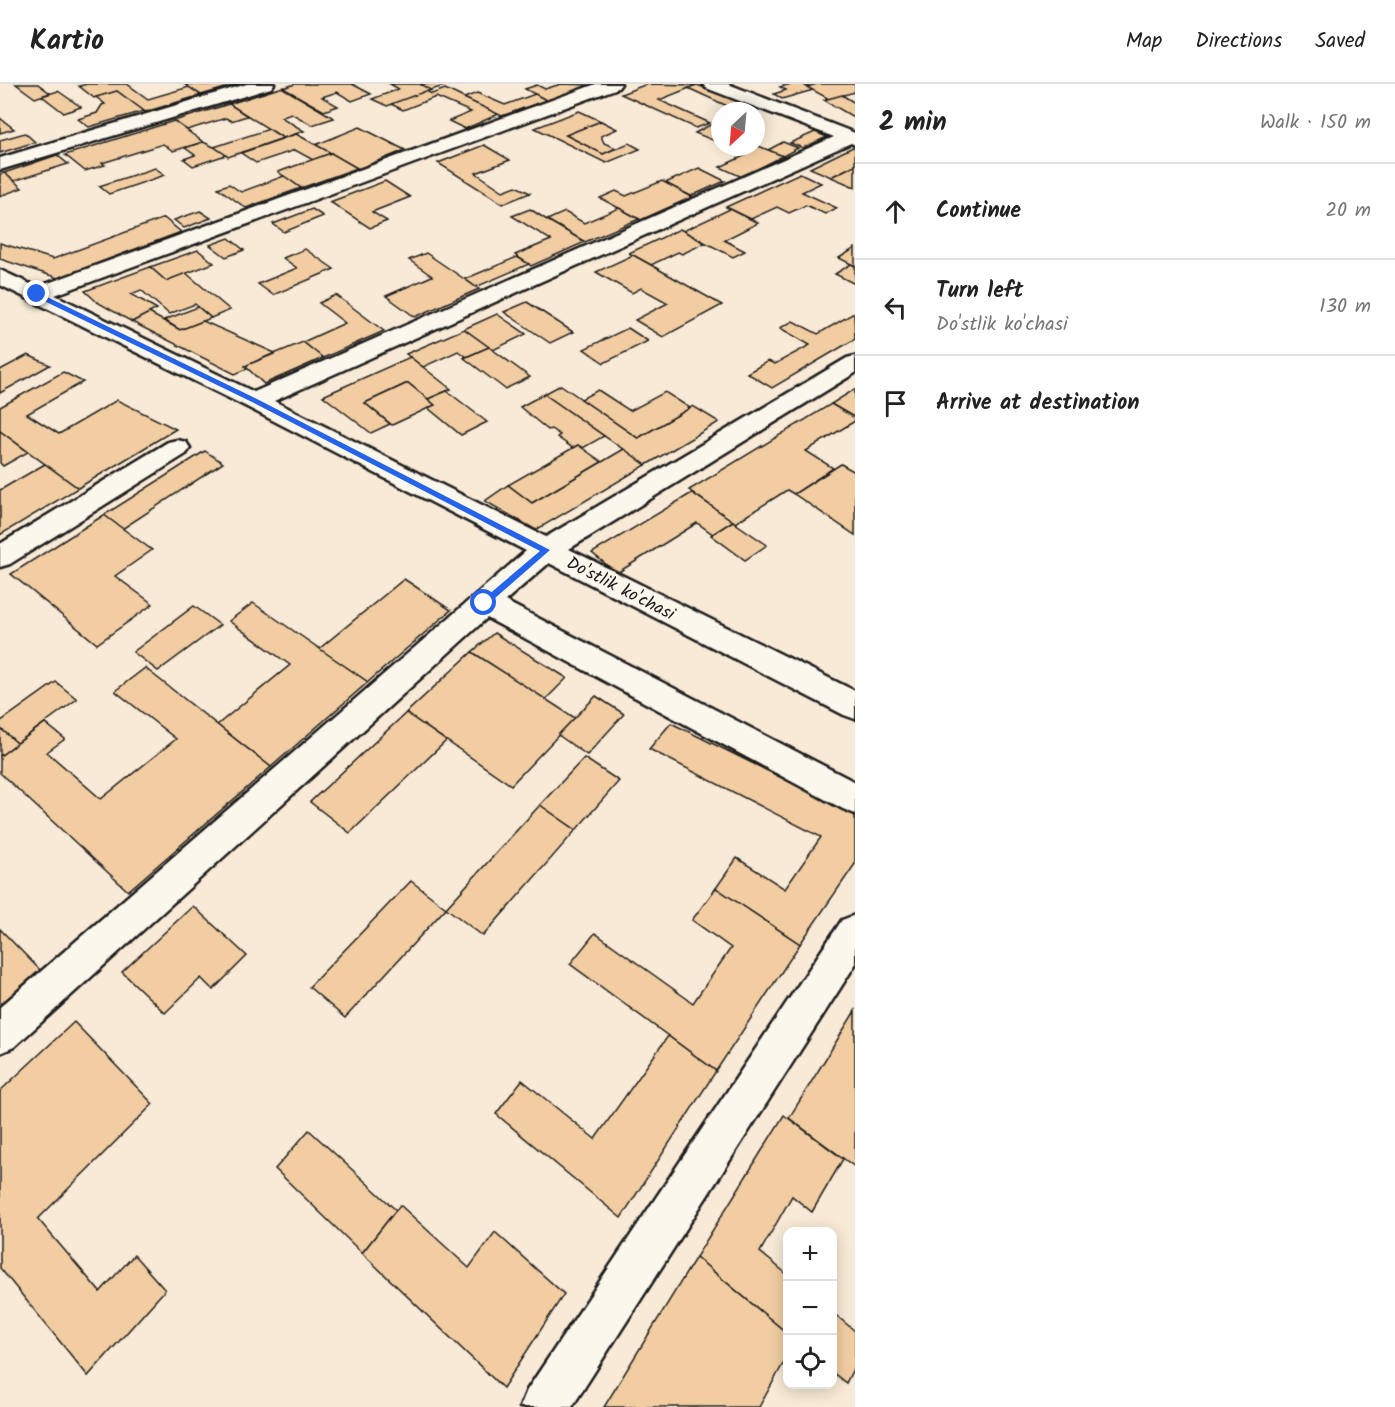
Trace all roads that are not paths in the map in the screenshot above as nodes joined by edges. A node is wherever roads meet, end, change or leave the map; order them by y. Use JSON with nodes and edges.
{"nodes":[{"id":1,"x":265,"y":84,"type":"edge"},
{"id":2,"x":612,"y":84,"type":"edge"},
{"id":3,"x":712,"y":84,"type":"edge"},
{"id":4,"x":853,"y":138,"type":"edge"},
{"id":5,"x":0,"y":164,"type":"edge"},
{"id":6,"x":0,"y":277,"type":"edge"},
{"id":7,"x":37,"y":294,"type":"junction"},
{"id":8,"x":855,"y":363,"type":"edge"},
{"id":9,"x":254,"y":401,"type":"junction"},
{"id":10,"x":177,"y":448,"type":"dead end"},
{"id":11,"x":546,"y":550,"type":"junction"},
{"id":12,"x":0,"y":557,"type":"edge"},
{"id":13,"x":484,"y":603,"type":"junction"},
{"id":14,"x":855,"y":706,"type":"edge"},
{"id":15,"x":855,"y":799,"type":"edge"},
{"id":16,"x":855,"y":932,"type":"edge"},
{"id":17,"x":0,"y":1033,"type":"edge"},
{"id":18,"x":544,"y":1407,"type":"edge"}],
"edges":[{"from":1,"to":5,"type":"street"},
{"from":2,"to":7,"type":"street"},
{"from":3,"to":4,"type":"street"},
{"from":4,"to":9,"type":"street"},
{"from":6,"to":7,"type":"street","name":"Do'stlik ko'chasi"},
{"from":7,"to":9,"type":"street","name":"Do'stlik ko'chasi"},
{"from":8,"to":11,"type":"street"},
{"from":9,"to":11,"type":"street","name":"Do'stlik ko'chasi"},
{"from":10,"to":12,"type":"street"},
{"from":11,"to":13,"type":"street"},
{"from":11,"to":14,"type":"street","name":"Do'stlik ko'chasi"},
{"from":13,"to":15,"type":"street"},
{"from":13,"to":17,"type":"street"},
{"from":16,"to":18,"type":"street"}]}
